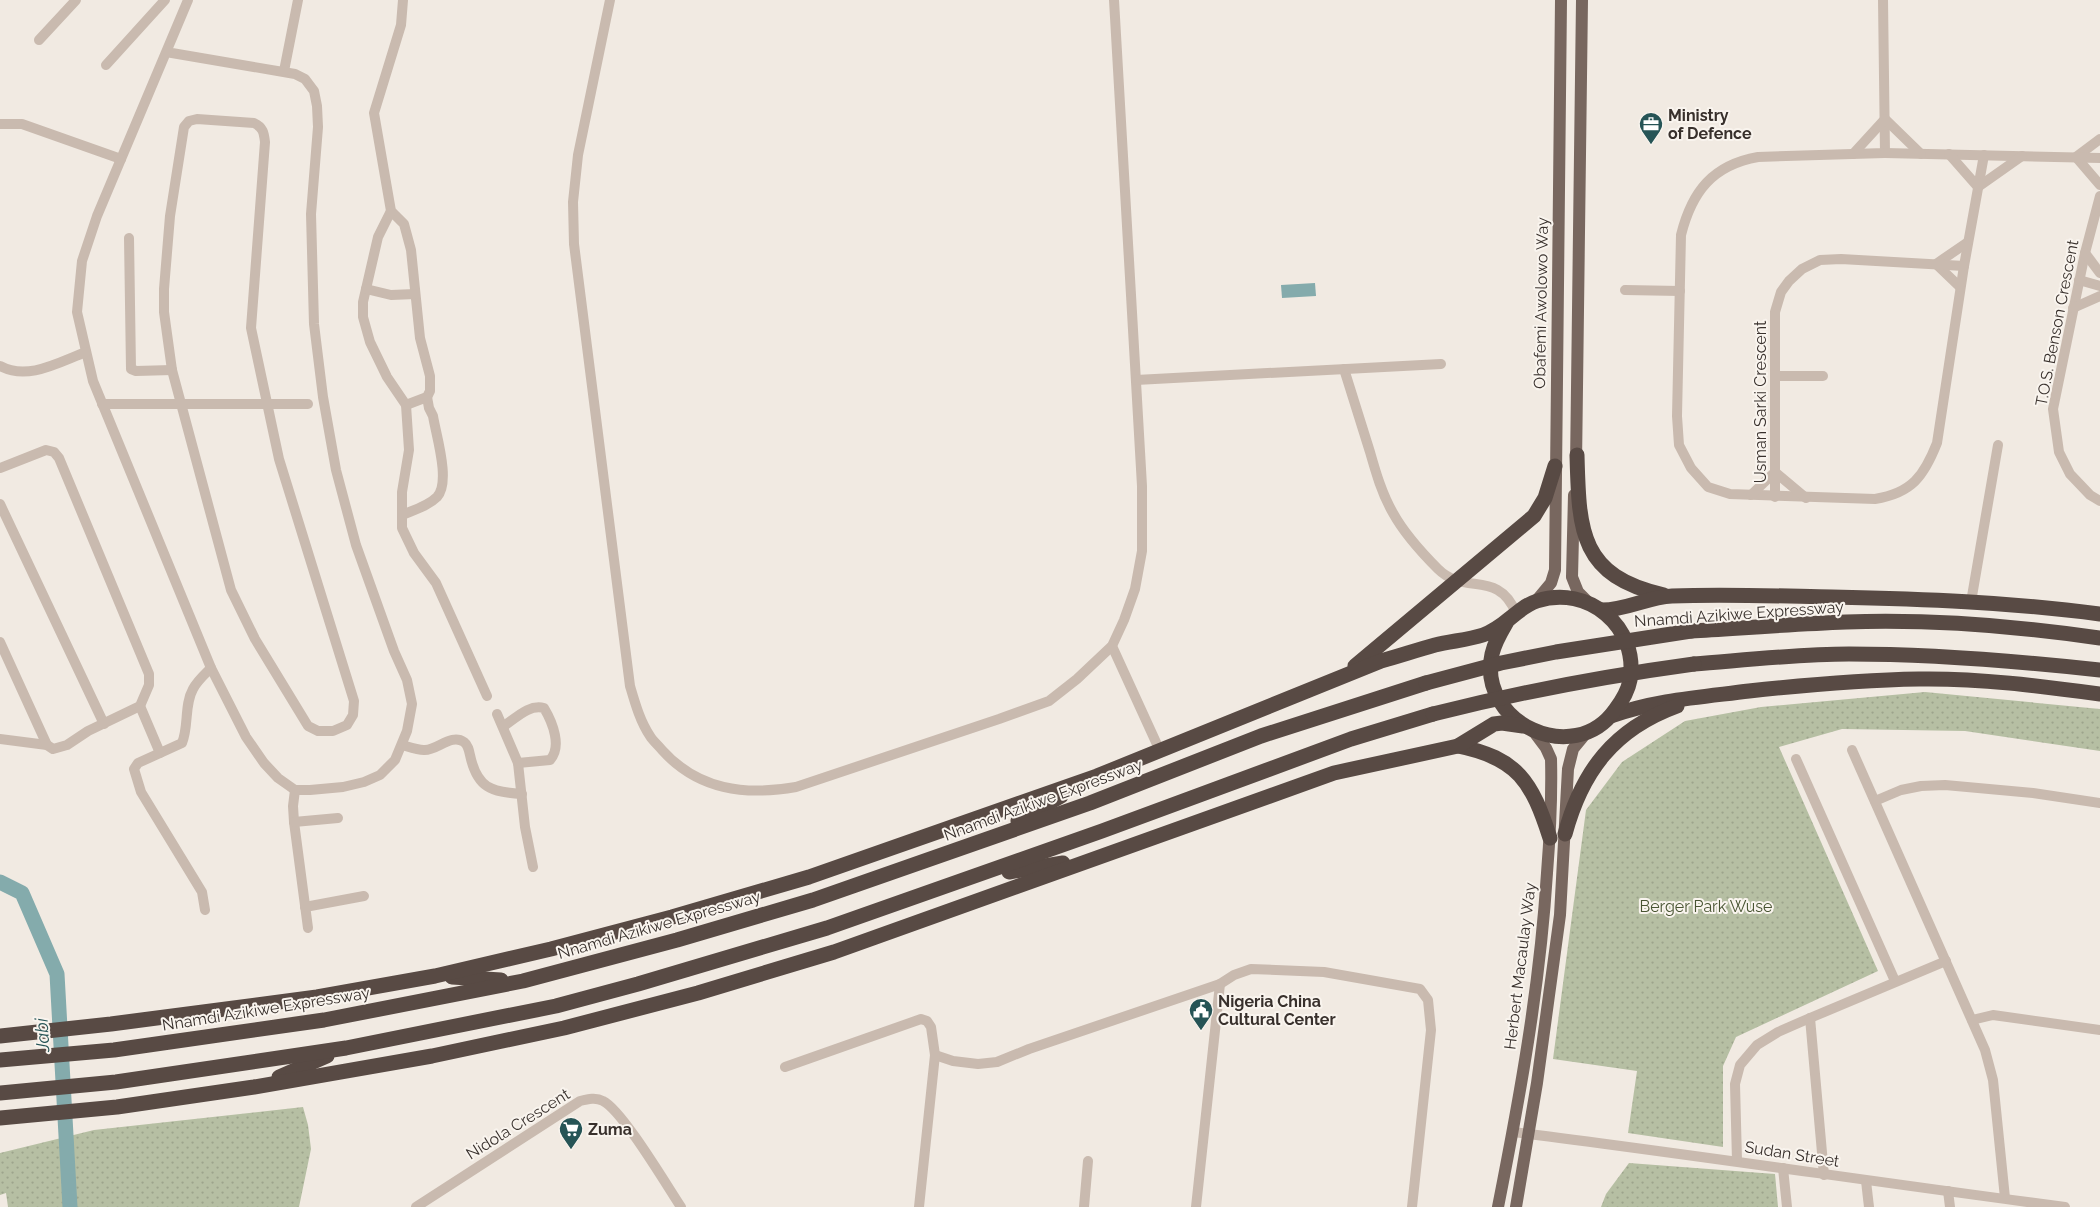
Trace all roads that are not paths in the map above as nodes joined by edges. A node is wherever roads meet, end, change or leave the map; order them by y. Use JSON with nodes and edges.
{"nodes":[{"id":1,"x":76,"y":0,"type":"edge"},
{"id":2,"x":165,"y":0,"type":"edge"},
{"id":3,"x":188,"y":0,"type":"edge"},
{"id":4,"x":298,"y":0,"type":"edge"},
{"id":5,"x":403,"y":0,"type":"edge"},
{"id":6,"x":610,"y":0,"type":"edge"},
{"id":7,"x":1114,"y":0,"type":"edge"},
{"id":8,"x":1561,"y":0,"type":"edge"},
{"id":9,"x":1582,"y":0,"type":"edge"},
{"id":10,"x":1883,"y":0,"type":"edge"},
{"id":11,"x":39,"y":40,"type":"dead end"},
{"id":12,"x":166,"y":52,"type":"junction"},
{"id":13,"x":106,"y":64,"type":"dead end"},
{"id":14,"x":284,"y":71,"type":"junction"},
{"id":15,"x":1885,"y":119,"type":"junction"},
{"id":16,"x":0,"y":124,"type":"edge"},
{"id":17,"x":2100,"y":139,"type":"edge"},
{"id":18,"x":1885,"y":153,"type":"junction"},
{"id":19,"x":1853,"y":154,"type":"junction"},
{"id":20,"x":1921,"y":154,"type":"junction"},
{"id":21,"x":1949,"y":154,"type":"junction"},
{"id":22,"x":1984,"y":155,"type":"junction"},
{"id":23,"x":2022,"y":156,"type":"junction"},
{"id":24,"x":2076,"y":157,"type":"junction"},
{"id":25,"x":2100,"y":158,"type":"edge"},
{"id":26,"x":121,"y":159,"type":"junction"},
{"id":27,"x":2100,"y":184,"type":"edge"},
{"id":28,"x":1978,"y":187,"type":"junction"},
{"id":29,"x":2100,"y":196,"type":"edge"},
{"id":30,"x":392,"y":211,"type":"junction"},
{"id":31,"x":129,"y":238,"type":"dead end"},
{"id":32,"x":1968,"y":242,"type":"junction"},
{"id":33,"x":2084,"y":253,"type":"junction"},
{"id":34,"x":1936,"y":264,"type":"junction"},
{"id":35,"x":1964,"y":266,"type":"junction"},
{"id":36,"x":2100,"y":272,"type":"edge"},
{"id":37,"x":2079,"y":280,"type":"junction"},
{"id":38,"x":2100,"y":286,"type":"edge"},
{"id":39,"x":1960,"y":287,"type":"junction"},
{"id":40,"x":366,"y":289,"type":"junction"},
{"id":41,"x":1625,"y":290,"type":"dead end"},
{"id":42,"x":1680,"y":291,"type":"junction"},
{"id":43,"x":415,"y":294,"type":"junction"},
{"id":44,"x":2100,"y":296,"type":"edge"},
{"id":45,"x":2074,"y":308,"type":"junction"},
{"id":46,"x":86,"y":352,"type":"junction"},
{"id":47,"x":1441,"y":364,"type":"dead end"},
{"id":48,"x":0,"y":366,"type":"edge"},
{"id":49,"x":1344,"y":369,"type":"junction"},
{"id":50,"x":172,"y":370,"type":"junction"},
{"id":51,"x":1776,"y":376,"type":"junction"},
{"id":52,"x":1823,"y":376,"type":"dead end"},
{"id":53,"x":1136,"y":380,"type":"junction"},
{"id":54,"x":427,"y":397,"type":"junction"},
{"id":55,"x":102,"y":404,"type":"junction"},
{"id":56,"x":181,"y":404,"type":"junction"},
{"id":57,"x":268,"y":404,"type":"junction"},
{"id":58,"x":308,"y":404,"type":"dead end"},
{"id":59,"x":406,"y":405,"type":"junction"},
{"id":60,"x":1998,"y":445,"type":"dead end"},
{"id":61,"x":1576,"y":455,"type":"junction"},
{"id":62,"x":1555,"y":466,"type":"junction"},
{"id":63,"x":0,"y":468,"type":"edge"},
{"id":64,"x":1775,"y":472,"type":"junction"},
{"id":65,"x":1751,"y":496,"type":"junction"},
{"id":66,"x":1775,"y":497,"type":"junction"},
{"id":67,"x":1806,"y":498,"type":"junction"},
{"id":68,"x":2100,"y":501,"type":"edge"},
{"id":69,"x":0,"y":504,"type":"edge"},
{"id":70,"x":402,"y":514,"type":"junction"},
{"id":71,"x":1457,"y":582,"type":"junction"},
{"id":72,"x":1671,"y":596,"type":"junction"},
{"id":73,"x":1536,"y":601,"type":"junction"},
{"id":74,"x":1587,"y":601,"type":"junction"},
{"id":75,"x":1971,"y":602,"type":"junction"},
{"id":76,"x":1602,"y":610,"type":"junction"},
{"id":77,"x":2096,"y":615,"type":"edge"},
{"id":78,"x":1512,"y":617,"type":"junction"},
{"id":79,"x":2100,"y":638,"type":"edge"},
{"id":80,"x":0,"y":642,"type":"edge"},
{"id":81,"x":1112,"y":646,"type":"junction"},
{"id":82,"x":211,"y":668,"type":"junction"},
{"id":83,"x":2100,"y":670,"type":"edge"},
{"id":84,"x":1328,"y":682,"type":"junction"},
{"id":85,"x":2100,"y":694,"type":"edge"},
{"id":86,"x":487,"y":696,"type":"dead end"},
{"id":87,"x":1702,"y":696,"type":"junction"},
{"id":88,"x":140,"y":706,"type":"junction"},
{"id":89,"x":497,"y":714,"type":"dead end"},
{"id":90,"x":1611,"y":716,"type":"junction"},
{"id":91,"x":104,"y":724,"type":"junction"},
{"id":92,"x":504,"y":726,"type":"junction"},
{"id":93,"x":1528,"y":729,"type":"junction"},
{"id":94,"x":1587,"y":732,"type":"junction"},
{"id":95,"x":0,"y":739,"type":"edge"},
{"id":96,"x":47,"y":745,"type":"junction"},
{"id":97,"x":402,"y":745,"type":"junction"},
{"id":98,"x":1458,"y":746,"type":"junction"},
{"id":99,"x":1852,"y":750,"type":"dead end"},
{"id":100,"x":1160,"y":751,"type":"junction"},
{"id":101,"x":160,"y":753,"type":"junction"},
{"id":102,"x":1796,"y":759,"type":"dead end"},
{"id":103,"x":518,"y":763,"type":"junction"},
{"id":104,"x":1098,"y":776,"type":"junction"},
{"id":105,"x":295,"y":790,"type":"junction"},
{"id":106,"x":522,"y":794,"type":"junction"},
{"id":107,"x":1876,"y":800,"type":"junction"},
{"id":108,"x":2100,"y":803,"type":"edge"},
{"id":109,"x":338,"y":818,"type":"dead end"},
{"id":110,"x":294,"y":822,"type":"junction"},
{"id":111,"x":1566,"y":834,"type":"junction"},
{"id":112,"x":1550,"y":838,"type":"junction"},
{"id":113,"x":983,"y":841,"type":"junction"},
{"id":114,"x":1101,"y":855,"type":"junction"},
{"id":115,"x":533,"y":867,"type":"dead end"},
{"id":116,"x":966,"y":880,"type":"junction"},
{"id":117,"x":364,"y":896,"type":"dead end"},
{"id":118,"x":305,"y":907,"type":"junction"},
{"id":119,"x":206,"y":910,"type":"dead end"},
{"id":120,"x":308,"y":928,"type":"dead end"},
{"id":121,"x":1946,"y":960,"type":"junction"},
{"id":122,"x":435,"y":976,"type":"junction"},
{"id":123,"x":522,"y":981,"type":"junction"},
{"id":124,"x":1895,"y":981,"type":"junction"},
{"id":125,"x":1220,"y":984,"type":"junction"},
{"id":126,"x":1810,"y":1018,"type":"junction"},
{"id":127,"x":1972,"y":1020,"type":"junction"},
{"id":128,"x":2100,"y":1030,"type":"edge"},
{"id":129,"x":7,"y":1036,"type":"edge"},
{"id":130,"x":346,"y":1048,"type":"junction"},
{"id":131,"x":935,"y":1054,"type":"junction"},
{"id":132,"x":7,"y":1060,"type":"edge"},
{"id":133,"x":785,"y":1067,"type":"dead end"},
{"id":134,"x":254,"y":1087,"type":"junction"},
{"id":135,"x":0,"y":1093,"type":"edge"},
{"id":136,"x":0,"y":1118,"type":"edge"},
{"id":137,"x":1513,"y":1132,"type":"junction"},
{"id":138,"x":1528,"y":1134,"type":"junction"},
{"id":139,"x":1088,"y":1161,"type":"dead end"},
{"id":140,"x":1736,"y":1161,"type":"junction"},
{"id":141,"x":1783,"y":1168,"type":"junction"},
{"id":142,"x":1824,"y":1175,"type":"junction"},
{"id":143,"x":1866,"y":1181,"type":"junction"},
{"id":144,"x":1948,"y":1190,"type":"junction"},
{"id":145,"x":2005,"y":1198,"type":"junction"},
{"id":146,"x":2047,"y":1206,"type":"edge"},
{"id":147,"x":416,"y":1207,"type":"edge"},
{"id":148,"x":681,"y":1207,"type":"edge"},
{"id":149,"x":919,"y":1207,"type":"edge"},
{"id":150,"x":1084,"y":1207,"type":"edge"},
{"id":151,"x":1196,"y":1207,"type":"edge"},
{"id":152,"x":1412,"y":1207,"type":"edge"},
{"id":153,"x":1498,"y":1207,"type":"edge"},
{"id":154,"x":1516,"y":1207,"type":"edge"},
{"id":155,"x":1787,"y":1207,"type":"edge"},
{"id":156,"x":1869,"y":1207,"type":"edge"},
{"id":157,"x":1950,"y":1207,"type":"edge"},
{"id":158,"x":2065,"y":1207,"type":"edge"}],
"edges":[{"from":1,"to":11,"type":"street"},
{"from":2,"to":13,"type":"street"},
{"from":3,"to":12,"type":"street"},
{"from":4,"to":14,"type":"street"},
{"from":5,"to":30,"type":"street"},
{"from":6,"to":81,"type":"street"},
{"from":7,"to":53,"type":"street"},
{"from":8,"to":62,"type":"main road","name":"Obafemi Awolowo Way"},
{"from":9,"to":61,"type":"main road"},
{"from":10,"to":15,"type":"street"},
{"from":12,"to":14,"type":"street"},
{"from":12,"to":26,"type":"street"},
{"from":14,"to":97,"type":"street"},
{"from":15,"to":18,"type":"street"},
{"from":15,"to":19,"type":"street"},
{"from":15,"to":20,"type":"street"},
{"from":16,"to":26,"type":"street"},
{"from":17,"to":24,"type":"street"},
{"from":18,"to":19,"type":"street"},
{"from":18,"to":20,"type":"street"},
{"from":19,"to":42,"type":"street"},
{"from":20,"to":21,"type":"street"},
{"from":21,"to":22,"type":"street"},
{"from":21,"to":28,"type":"street"},
{"from":22,"to":23,"type":"street"},
{"from":22,"to":28,"type":"street"},
{"from":23,"to":24,"type":"street"},
{"from":23,"to":28,"type":"street"},
{"from":24,"to":25,"type":"street"},
{"from":24,"to":27,"type":"street"},
{"from":26,"to":46,"type":"street"},
{"from":28,"to":32,"type":"street"},
{"from":29,"to":33,"type":"street","name":"T.O.S. Benson Crescent"},
{"from":30,"to":40,"type":"street"},
{"from":30,"to":43,"type":"street"},
{"from":31,"to":50,"type":"street"},
{"from":32,"to":34,"type":"street"},
{"from":32,"to":35,"type":"street"},
{"from":33,"to":36,"type":"street"},
{"from":33,"to":37,"type":"street","name":"T.O.S. Benson Crescent"},
{"from":34,"to":35,"type":"street","name":"Usman Sarki Crescent"},
{"from":34,"to":39,"type":"street"},
{"from":34,"to":51,"type":"street","name":"Usman Sarki Crescent"},
{"from":35,"to":39,"type":"street"},
{"from":37,"to":38,"type":"street"},
{"from":37,"to":45,"type":"street","name":"T.O.S. Benson Crescent"},
{"from":39,"to":67,"type":"street"},
{"from":40,"to":43,"type":"street"},
{"from":40,"to":59,"type":"street"},
{"from":41,"to":42,"type":"street"},
{"from":42,"to":65,"type":"street"},
{"from":43,"to":54,"type":"street"},
{"from":44,"to":45,"type":"street"},
{"from":45,"to":68,"type":"street","name":"T.O.S. Benson Crescent"},
{"from":46,"to":48,"type":"street"},
{"from":46,"to":55,"type":"street"},
{"from":47,"to":49,"type":"street"},
{"from":49,"to":53,"type":"street"},
{"from":49,"to":71,"type":"street"},
{"from":50,"to":56,"type":"street"},
{"from":50,"to":57,"type":"street"},
{"from":51,"to":52,"type":"street"},
{"from":51,"to":64,"type":"street","name":"Usman Sarki Crescent"},
{"from":53,"to":81,"type":"street"},
{"from":54,"to":59,"type":"street"},
{"from":54,"to":70,"type":"street"},
{"from":55,"to":56,"type":"street"},
{"from":55,"to":82,"type":"street"},
{"from":56,"to":57,"type":"street"},
{"from":56,"to":57,"type":"street"},
{"from":57,"to":58,"type":"street"},
{"from":59,"to":70,"type":"street"},
{"from":60,"to":75,"type":"street"},
{"from":61,"to":72,"type":"highway"},
{"from":61,"to":74,"type":"main road"},
{"from":62,"to":71,"type":"highway"},
{"from":62,"to":73,"type":"main road","name":"Obafemi Awolowo Way"},
{"from":63,"to":88,"type":"street"},
{"from":64,"to":65,"type":"street"},
{"from":64,"to":66,"type":"street","name":"Usman Sarki Crescent"},
{"from":64,"to":67,"type":"street"},
{"from":65,"to":66,"type":"street"},
{"from":66,"to":67,"type":"street"},
{"from":69,"to":91,"type":"street"},
{"from":70,"to":86,"type":"street"},
{"from":71,"to":78,"type":"street"},
{"from":71,"to":84,"type":"highway"},
{"from":72,"to":75,"type":"highway","name":"Nnamdi Azikiwe Expressway"},
{"from":72,"to":76,"type":"highway","name":"Nnamdi Azikiwe Expressway"},
{"from":73,"to":74,"type":"highway"},
{"from":73,"to":78,"type":"highway"},
{"from":74,"to":76,"type":"highway"},
{"from":75,"to":77,"type":"highway","name":"Nnamdi Azikiwe Expressway"},
{"from":76,"to":90,"type":"highway"},
{"from":78,"to":84,"type":"highway","name":"Nnamdi Azikiwe Expressway"},
{"from":78,"to":93,"type":"highway"},
{"from":79,"to":113,"type":"highway","name":"Nnamdi Azikiwe Expressway","bridge":true},
{"from":80,"to":96,"type":"street"},
{"from":81,"to":100,"type":"street"},
{"from":82,"to":101,"type":"street"},
{"from":82,"to":105,"type":"street"},
{"from":83,"to":116,"type":"highway","bridge":true},
{"from":84,"to":100,"type":"highway","name":"Nnamdi Azikiwe Expressway"},
{"from":85,"to":87,"type":"highway"},
{"from":87,"to":90,"type":"highway"},
{"from":87,"to":111,"type":"highway"},
{"from":88,"to":91,"type":"street"},
{"from":88,"to":101,"type":"street"},
{"from":89,"to":92,"type":"street"},
{"from":90,"to":94,"type":"highway"},
{"from":91,"to":96,"type":"street"},
{"from":92,"to":103,"type":"street"},
{"from":92,"to":103,"type":"street"},
{"from":93,"to":94,"type":"highway"},
{"from":93,"to":98,"type":"highway"},
{"from":93,"to":112,"type":"main road","name":"Herbert Macaulay Way"},
{"from":94,"to":111,"type":"main road","name":"Herbert Macaulay Way"},
{"from":95,"to":96,"type":"street"},
{"from":97,"to":105,"type":"street"},
{"from":97,"to":106,"type":"street"},
{"from":98,"to":112,"type":"highway"},
{"from":98,"to":114,"type":"highway"},
{"from":99,"to":107,"type":"street"},
{"from":100,"to":104,"type":"highway","name":"Nnamdi Azikiwe Expressway"},
{"from":101,"to":119,"type":"street"},
{"from":102,"to":124,"type":"street"},
{"from":103,"to":106,"type":"street"},
{"from":104,"to":113,"type":"highway"},
{"from":104,"to":122,"type":"highway","name":"Nnamdi Azikiwe Expressway"},
{"from":105,"to":110,"type":"street"},
{"from":106,"to":115,"type":"street"},
{"from":107,"to":108,"type":"street"},
{"from":107,"to":121,"type":"street"},
{"from":109,"to":110,"type":"street"},
{"from":110,"to":118,"type":"street"},
{"from":111,"to":138,"type":"main road","name":"Herbert Macaulay Way"},
{"from":112,"to":137,"type":"main road","name":"Herbert Macaulay Way"},
{"from":113,"to":123,"type":"highway","name":"Nnamdi Azikiwe Expressway"},
{"from":114,"to":116,"type":"highway"},
{"from":114,"to":134,"type":"highway"},
{"from":116,"to":130,"type":"highway"},
{"from":117,"to":118,"type":"street"},
{"from":118,"to":120,"type":"street"},
{"from":121,"to":124,"type":"street"},
{"from":121,"to":127,"type":"street"},
{"from":122,"to":123,"type":"highway"},
{"from":122,"to":129,"type":"highway","name":"Nnamdi Azikiwe Expressway"},
{"from":123,"to":132,"type":"highway","name":"Nnamdi Azikiwe Expressway"},
{"from":124,"to":126,"type":"street"},
{"from":125,"to":131,"type":"street"},
{"from":125,"to":151,"type":"street"},
{"from":125,"to":152,"type":"street"},
{"from":126,"to":140,"type":"street"},
{"from":126,"to":142,"type":"street"},
{"from":127,"to":128,"type":"street"},
{"from":127,"to":145,"type":"street"},
{"from":130,"to":134,"type":"highway"},
{"from":130,"to":135,"type":"highway"},
{"from":131,"to":133,"type":"street"},
{"from":131,"to":149,"type":"street"},
{"from":134,"to":136,"type":"highway"},
{"from":137,"to":138,"type":"street","name":"Sudan Street"},
{"from":137,"to":153,"type":"main road","name":"Herbert Macaulay Way"},
{"from":138,"to":140,"type":"street","name":"Sudan Street"},
{"from":138,"to":154,"type":"main road","name":"Herbert Macaulay Way"},
{"from":139,"to":150,"type":"street"},
{"from":140,"to":141,"type":"street","name":"Sudan Street"},
{"from":141,"to":142,"type":"street","name":"Sudan Street"},
{"from":141,"to":155,"type":"street"},
{"from":142,"to":143,"type":"street","name":"Sudan Street"},
{"from":143,"to":144,"type":"street","name":"Sudan Street"},
{"from":143,"to":156,"type":"street"},
{"from":144,"to":145,"type":"street","name":"Sudan Street"},
{"from":144,"to":157,"type":"street"},
{"from":145,"to":146,"type":"street","name":"Sudan Street"},
{"from":146,"to":158,"type":"street","name":"Sudan Street"},
{"from":147,"to":148,"type":"street","name":"Nidola Crescent"}]}
